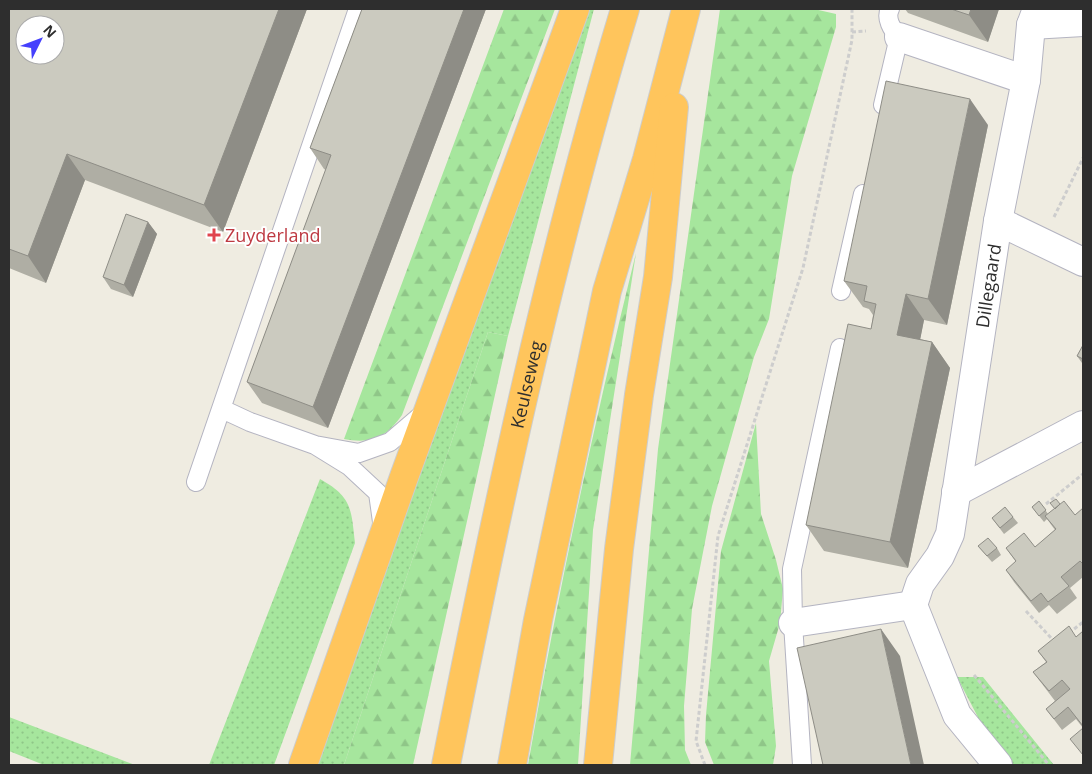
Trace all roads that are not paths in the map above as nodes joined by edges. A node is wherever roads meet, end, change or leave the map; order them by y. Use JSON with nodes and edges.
{"nodes":[{"id":1,"x":358,"y":9,"type":"edge"},
{"id":2,"x":575,"y":9,"type":"edge"},
{"id":3,"x":624,"y":9,"type":"edge"},
{"id":4,"x":890,"y":9,"type":"edge"},
{"id":5,"x":685,"y":14,"type":"edge"},
{"id":6,"x":1034,"y":17,"type":"edge"},
{"id":7,"x":1083,"y":22,"type":"edge"},
{"id":8,"x":899,"y":37,"type":"junction"},
{"id":9,"x":1026,"y":80,"type":"junction"},
{"id":10,"x":879,"y":122,"type":"edge"},
{"id":11,"x":867,"y":178,"type":"edge"},
{"id":12,"x":998,"y":221,"type":"junction"},
{"id":13,"x":1083,"y":262,"type":"edge"},
{"id":14,"x":841,"y":291,"type":"dead end"},
{"id":15,"x":840,"y":348,"type":"dead end"},
{"id":16,"x":431,"y":406,"type":"junction"},
{"id":17,"x":222,"y":409,"type":"junction"},
{"id":18,"x":1083,"y":426,"type":"edge"},
{"id":19,"x":315,"y":445,"type":"junction"},
{"id":20,"x":196,"y":482,"type":"dead end"},
{"id":21,"x":956,"y":492,"type":"junction"},
{"id":22,"x":383,"y":535,"type":"junction"},
{"id":23,"x":914,"y":605,"type":"junction"},
{"id":24,"x":793,"y":623,"type":"junction"},
{"id":25,"x":303,"y":765,"type":"edge"},
{"id":26,"x":446,"y":765,"type":"edge"},
{"id":27,"x":512,"y":765,"type":"edge"},
{"id":28,"x":598,"y":765,"type":"edge"},
{"id":29,"x":802,"y":765,"type":"edge"},
{"id":30,"x":998,"y":765,"type":"edge"}],
"edges":[{"from":1,"to":17,"type":"lane"},
{"from":2,"to":16,"type":"highway"},
{"from":3,"to":26,"type":"highway","name":"Keulseweg"},
{"from":4,"to":8,"type":"lane"},
{"from":5,"to":27,"type":"highway"},
{"from":5,"to":28,"type":"highway"},
{"from":6,"to":7,"type":"street","name":"Dillegaard"},
{"from":6,"to":9,"type":"street","name":"Dillegaard"},
{"from":8,"to":9,"type":"street"},
{"from":8,"to":10,"type":"lane"},
{"from":9,"to":12,"type":"street","name":"Dillegaard"},
{"from":11,"to":14,"type":"lane"},
{"from":12,"to":13,"type":"street"},
{"from":12,"to":21,"type":"street","name":"Dillegaard"},
{"from":15,"to":24,"type":"lane"},
{"from":16,"to":19,"type":"lane"},
{"from":16,"to":22,"type":"highway"},
{"from":17,"to":19,"type":"lane"},
{"from":17,"to":20,"type":"lane"},
{"from":18,"to":21,"type":"street"},
{"from":19,"to":22,"type":"lane"},
{"from":21,"to":23,"type":"street","name":"Dillegaard"},
{"from":22,"to":25,"type":"highway"},
{"from":23,"to":24,"type":"street"},
{"from":23,"to":30,"type":"street"},
{"from":24,"to":29,"type":"lane"}]}
